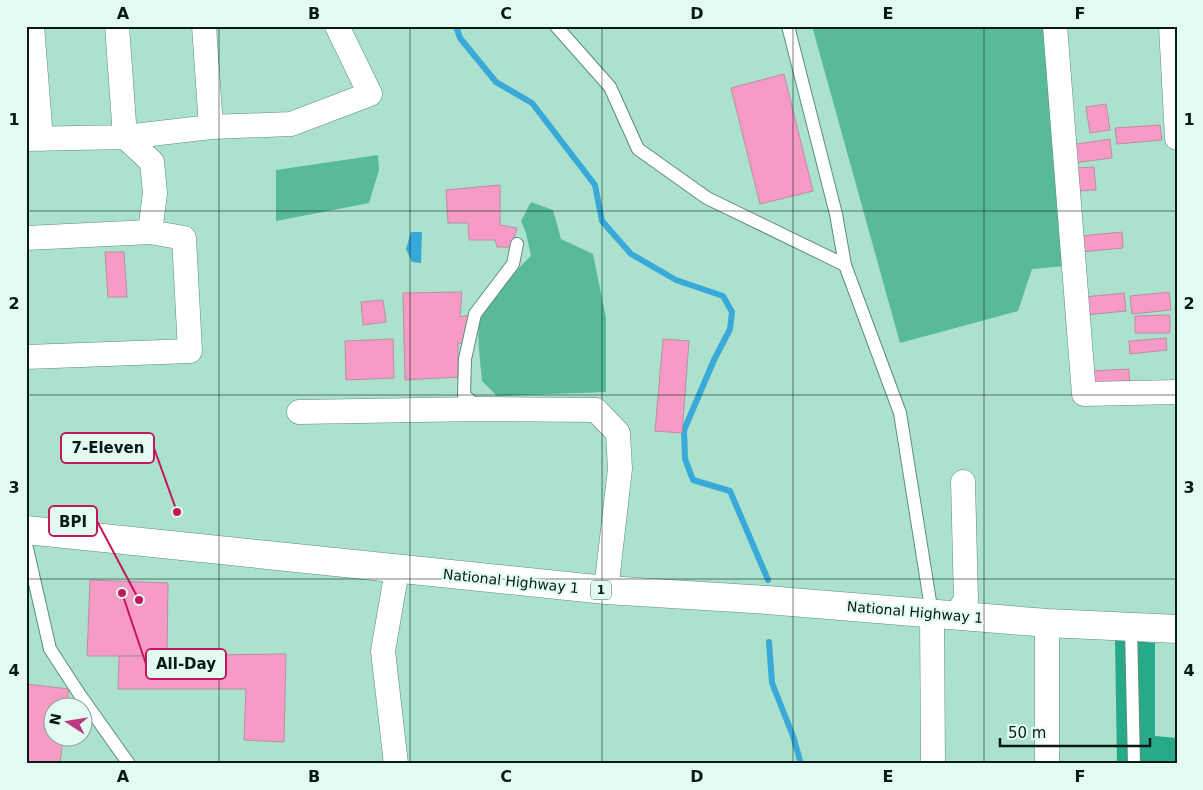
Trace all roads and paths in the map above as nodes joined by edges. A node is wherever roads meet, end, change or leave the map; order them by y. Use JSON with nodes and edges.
{"nodes":[{"id":1,"x":32,"y":26,"type":"edge"},
{"id":2,"x":117,"y":26,"type":"edge"},
{"id":3,"x":204,"y":26,"type":"edge"},
{"id":4,"x":337,"y":26,"type":"edge"},
{"id":5,"x":556,"y":26,"type":"edge"},
{"id":6,"x":788,"y":26,"type":"edge"},
{"id":7,"x":1055,"y":26,"type":"edge"},
{"id":8,"x":1171,"y":26,"type":"edge"},
{"id":9,"x":211,"y":127,"type":"junction"},
{"id":10,"x":125,"y":137,"type":"junction"},
{"id":11,"x":1177,"y":138,"type":"edge"},
{"id":12,"x":33,"y":139,"type":"edge"},
{"id":13,"x":150,"y":232,"type":"junction"},
{"id":14,"x":26,"y":238,"type":"edge"},
{"id":15,"x":517,"y":244,"type":"dead end"},
{"id":16,"x":845,"y":265,"type":"junction"},
{"id":17,"x":26,"y":357,"type":"edge"},
{"id":18,"x":1177,"y":392,"type":"edge"},
{"id":19,"x":480,"y":409,"type":"junction"},
{"id":20,"x":299,"y":412,"type":"dead end"},
{"id":21,"x":963,"y":482,"type":"dead end"},
{"id":22,"x":26,"y":530,"type":"edge"},
{"id":23,"x":26,"y":544,"type":"edge"},
{"id":24,"x":397,"y":570,"type":"junction"},
{"id":25,"x":606,"y":590,"type":"junction"},
{"id":26,"x":943,"y":615,"type":"junction"},
{"id":27,"x":1047,"y":623,"type":"junction"},
{"id":28,"x":1131,"y":627,"type":"junction"},
{"id":29,"x":1177,"y":629,"type":"edge"},
{"id":30,"x":128,"y":764,"type":"edge"},
{"id":31,"x":396,"y":764,"type":"edge"},
{"id":32,"x":933,"y":764,"type":"edge"},
{"id":33,"x":1047,"y":764,"type":"edge"},
{"id":34,"x":1134,"y":764,"type":"edge"}],
"edges":[{"from":1,"to":12,"type":"street"},
{"from":2,"to":10,"type":"street"},
{"from":3,"to":9,"type":"street"},
{"from":4,"to":9,"type":"street"},
{"from":5,"to":16,"type":"lane"},
{"from":6,"to":16,"type":"lane"},
{"from":7,"to":18,"type":"street"},
{"from":8,"to":11,"type":"street"},
{"from":9,"to":10,"type":"street"},
{"from":10,"to":12,"type":"street"},
{"from":10,"to":13,"type":"street"},
{"from":13,"to":14,"type":"street"},
{"from":13,"to":17,"type":"street"},
{"from":15,"to":19,"type":"lane"},
{"from":16,"to":26,"type":"lane"},
{"from":19,"to":20,"type":"street"},
{"from":19,"to":25,"type":"street"},
{"from":21,"to":26,"type":"street"},
{"from":22,"to":24,"type":"highway","name":"National Highway 1","number":"1"},
{"from":23,"to":30,"type":"lane"},
{"from":24,"to":25,"type":"highway","name":"National Highway 1","number":"1"},
{"from":24,"to":31,"type":"street"},
{"from":25,"to":26,"type":"highway","name":"National Highway 1","number":"1"},
{"from":26,"to":27,"type":"highway","name":"National Highway 1","number":"1"},
{"from":26,"to":32,"type":"street"},
{"from":27,"to":28,"type":"highway","name":"National Highway 1","number":"1"},
{"from":27,"to":33,"type":"street"},
{"from":28,"to":29,"type":"highway","name":"National Highway 1","number":"1"},
{"from":28,"to":34,"type":"lane"}]}
